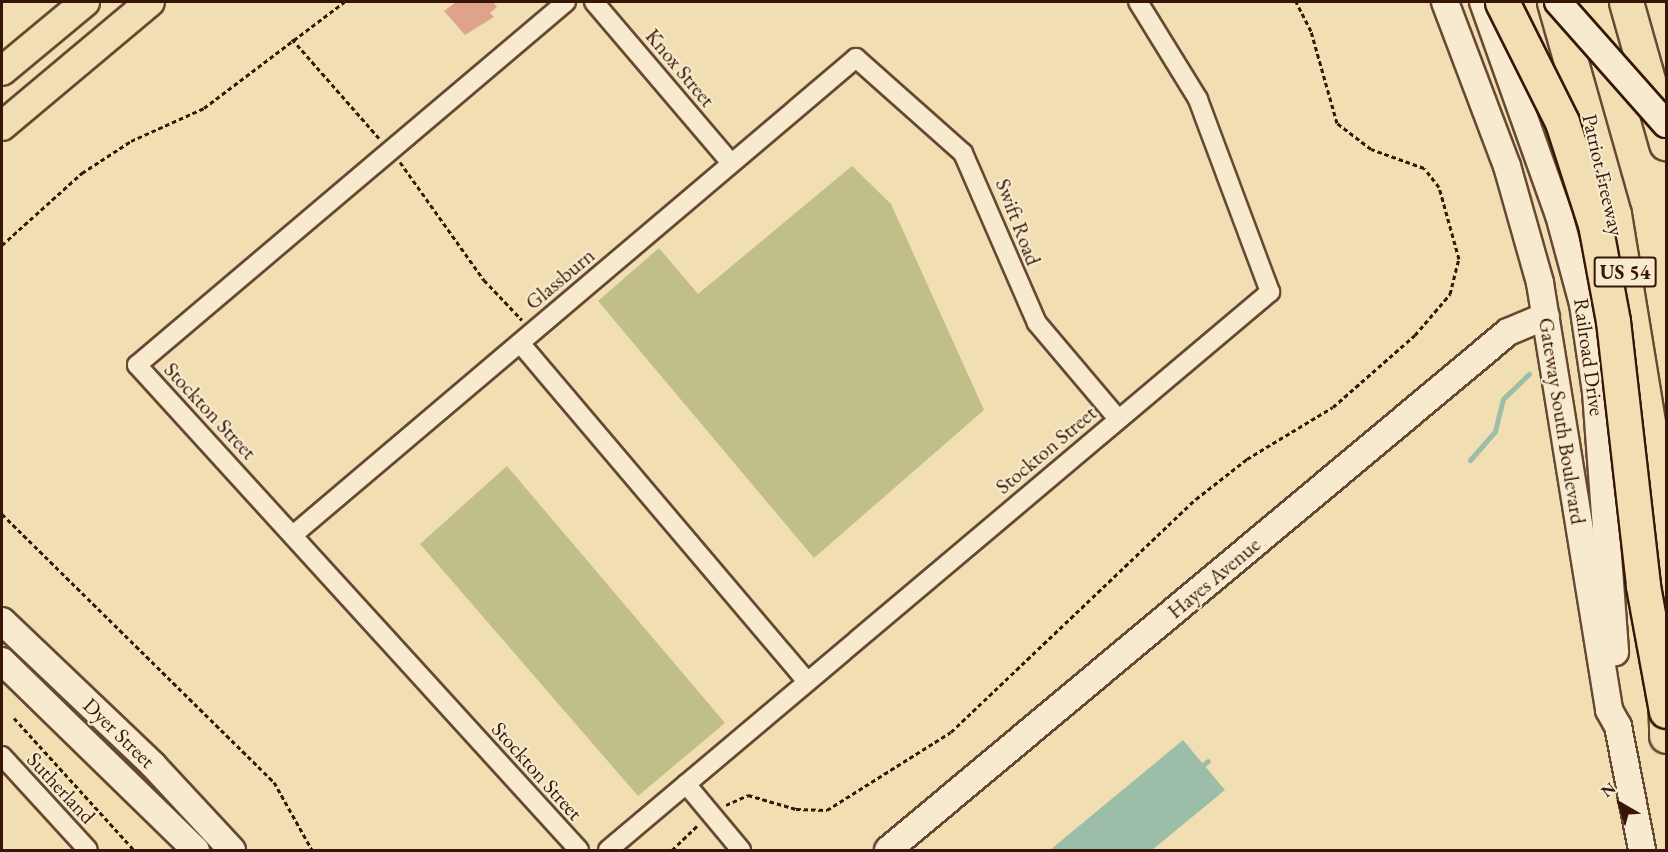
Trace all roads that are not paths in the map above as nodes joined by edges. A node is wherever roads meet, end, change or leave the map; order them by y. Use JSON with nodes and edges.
{"nodes":[{"id":1,"x":85,"y":2,"type":"edge"},
{"id":2,"x":150,"y":2,"type":"edge"},
{"id":3,"x":566,"y":2,"type":"edge"},
{"id":4,"x":594,"y":2,"type":"edge"},
{"id":5,"x":1138,"y":2,"type":"edge"},
{"id":6,"x":1445,"y":2,"type":"edge"},
{"id":7,"x":1483,"y":2,"type":"edge"},
{"id":8,"x":1502,"y":2,"type":"edge"},
{"id":9,"x":1556,"y":2,"type":"edge"},
{"id":10,"x":1626,"y":2,"type":"edge"},
{"id":11,"x":856,"y":58,"type":"joint"},
{"id":12,"x":2,"y":71,"type":"edge"},
{"id":13,"x":1666,"y":124,"type":"edge"},
{"id":14,"x":2,"y":126,"type":"edge"},
{"id":15,"x":1666,"y":143,"type":"edge"},
{"id":16,"x":731,"y":163,"type":"junction"},
{"id":17,"x":1546,"y":316,"type":"junction"},
{"id":18,"x":526,"y":338,"type":"junction"},
{"id":19,"x":1118,"y":419,"type":"junction"},
{"id":20,"x":1664,"y":516,"type":"edge"},
{"id":21,"x":293,"y":535,"type":"junction"},
{"id":22,"x":2,"y":621,"type":"edge"},
{"id":23,"x":2,"y":661,"type":"edge"},
{"id":24,"x":807,"y":681,"type":"junction"},
{"id":25,"x":1666,"y":711,"type":"edge"},
{"id":26,"x":1618,"y":726,"type":"junction"},
{"id":27,"x":1666,"y":736,"type":"edge"},
{"id":28,"x":2,"y":756,"type":"edge"},
{"id":29,"x":686,"y":784,"type":"junction"},
{"id":30,"x":88,"y":850,"type":"edge"},
{"id":31,"x":196,"y":850,"type":"edge"},
{"id":32,"x":232,"y":850,"type":"edge"},
{"id":33,"x":579,"y":850,"type":"edge"},
{"id":34,"x":608,"y":850,"type":"edge"},
{"id":35,"x":741,"y":850,"type":"edge"},
{"id":36,"x":888,"y":850,"type":"edge"},
{"id":37,"x":1642,"y":850,"type":"edge"}],
"edges":[{"from":1,"to":12,"type":"main road"},
{"from":2,"to":14,"type":"main road"},
{"from":3,"to":21,"type":"street","name":"Stockton Street"},
{"from":4,"to":16,"type":"street","name":"Knox Street"},
{"from":5,"to":19,"type":"street","name":"Stockton Street"},
{"from":6,"to":17,"type":"main road","name":"Gateway South Boulevard"},
{"from":7,"to":26,"type":"main road","name":"Railroad Drive"},
{"from":8,"to":25,"type":"highway","bridge":true},
{"from":9,"to":13,"type":"main road","bridge":true},
{"from":9,"to":20,"type":"highway","name":"Patriot Freeway","number":"US 54"},
{"from":10,"to":15,"type":"highway"},
{"from":11,"to":16,"type":"street","name":"Glassburn"},
{"from":11,"to":19,"type":"street","name":"Swift Road"},
{"from":16,"to":18,"type":"street","name":"Glassburn"},
{"from":17,"to":26,"type":"main road","name":"Gateway South Boulevard"},
{"from":17,"to":36,"type":"main road","name":"Hayes Avenue"},
{"from":18,"to":21,"type":"street","name":"Glassburn"},
{"from":18,"to":24,"type":"street"},
{"from":19,"to":24,"type":"street","name":"Stockton Street"},
{"from":20,"to":27,"type":"highway","name":"Patriot Freeway"},
{"from":21,"to":33,"type":"street","name":"Stockton Street"},
{"from":22,"to":32,"type":"main road","name":"Dyer Street"},
{"from":23,"to":31,"type":"main road","name":"Dyer Street"},
{"from":24,"to":29,"type":"street","name":"Stockton Street"},
{"from":26,"to":37,"type":"main road","name":"Gateway South Boulevard"},
{"from":28,"to":30,"type":"street","name":"Sutherland"},
{"from":29,"to":34,"type":"street","name":"Stockton Street"},
{"from":29,"to":35,"type":"street"}]}
